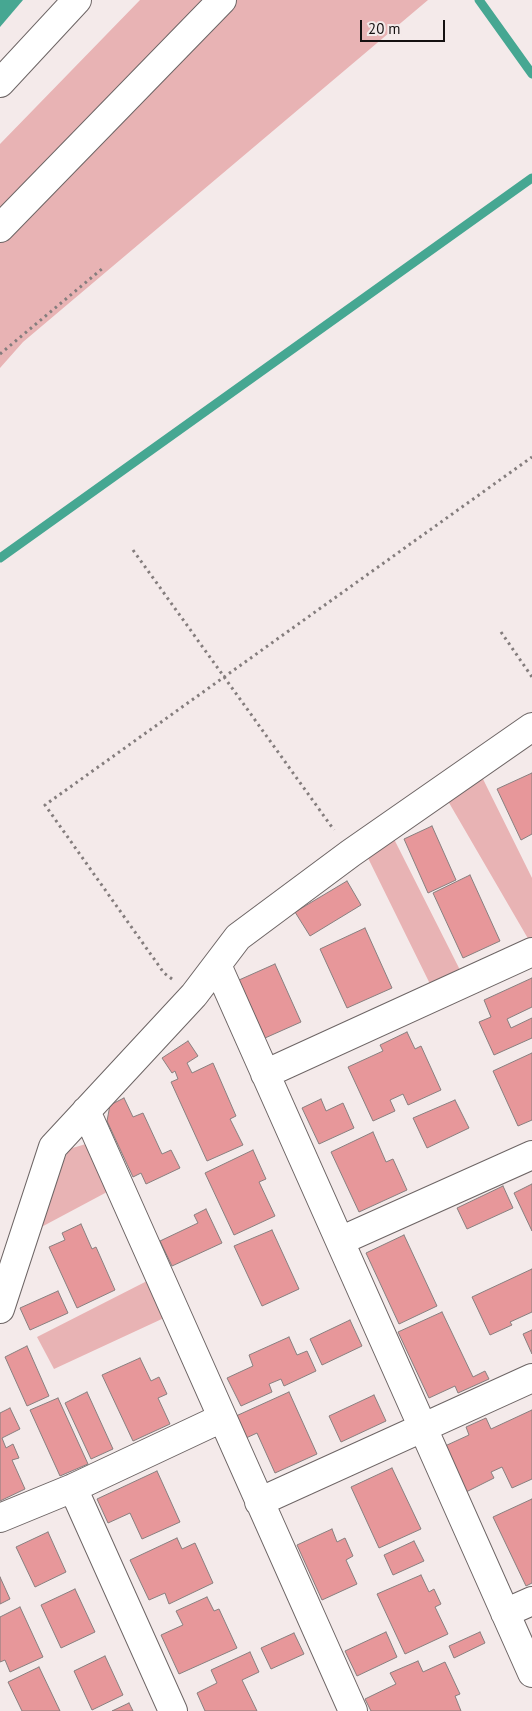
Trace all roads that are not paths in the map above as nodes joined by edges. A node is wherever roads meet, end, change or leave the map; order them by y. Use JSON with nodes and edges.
{"nodes":[{"id":1,"x":77,"y":0,"type":"edge"},
{"id":2,"x":222,"y":0,"type":"edge"},
{"id":3,"x":0,"y":83,"type":"edge"},
{"id":4,"x":0,"y":228,"type":"edge"},
{"id":5,"x":532,"y":727,"type":"edge"},
{"id":6,"x":532,"y":952,"type":"edge"},
{"id":7,"x":217,"y":965,"type":"junction"},
{"id":8,"x":265,"y":1074,"type":"junction"},
{"id":9,"x":86,"y":1111,"type":"junction"},
{"id":10,"x":532,"y":1155,"type":"edge"},
{"id":11,"x":340,"y":1241,"type":"junction"},
{"id":12,"x":0,"y":1309,"type":"edge"},
{"id":13,"x":532,"y":1378,"type":"edge"},
{"id":14,"x":222,"y":1418,"type":"junction"},
{"id":15,"x":422,"y":1427,"type":"junction"},
{"id":16,"x":73,"y":1488,"type":"junction"},
{"id":17,"x":259,"y":1502,"type":"junction"},
{"id":18,"x":0,"y":1518,"type":"edge"},
{"id":19,"x":532,"y":1600,"type":"edge"},
{"id":20,"x":505,"y":1613,"type":"junction"},
{"id":21,"x":532,"y":1673,"type":"edge"},
{"id":22,"x":173,"y":1711,"type":"edge"},
{"id":23,"x":353,"y":1711,"type":"edge"}],
"edges":[{"from":1,"to":3,"type":"street"},
{"from":2,"to":4,"type":"street"},
{"from":5,"to":7,"type":"street"},
{"from":6,"to":8,"type":"street"},
{"from":7,"to":8,"type":"street"},
{"from":7,"to":9,"type":"street"},
{"from":8,"to":11,"type":"street"},
{"from":9,"to":12,"type":"street"},
{"from":9,"to":14,"type":"street"},
{"from":10,"to":11,"type":"street"},
{"from":11,"to":15,"type":"street"},
{"from":13,"to":15,"type":"street"},
{"from":14,"to":16,"type":"street"},
{"from":14,"to":17,"type":"street"},
{"from":15,"to":17,"type":"street"},
{"from":15,"to":20,"type":"street"},
{"from":16,"to":18,"type":"street"},
{"from":16,"to":22,"type":"street"},
{"from":17,"to":23,"type":"street"},
{"from":19,"to":20,"type":"street"},
{"from":20,"to":21,"type":"street"}]}
